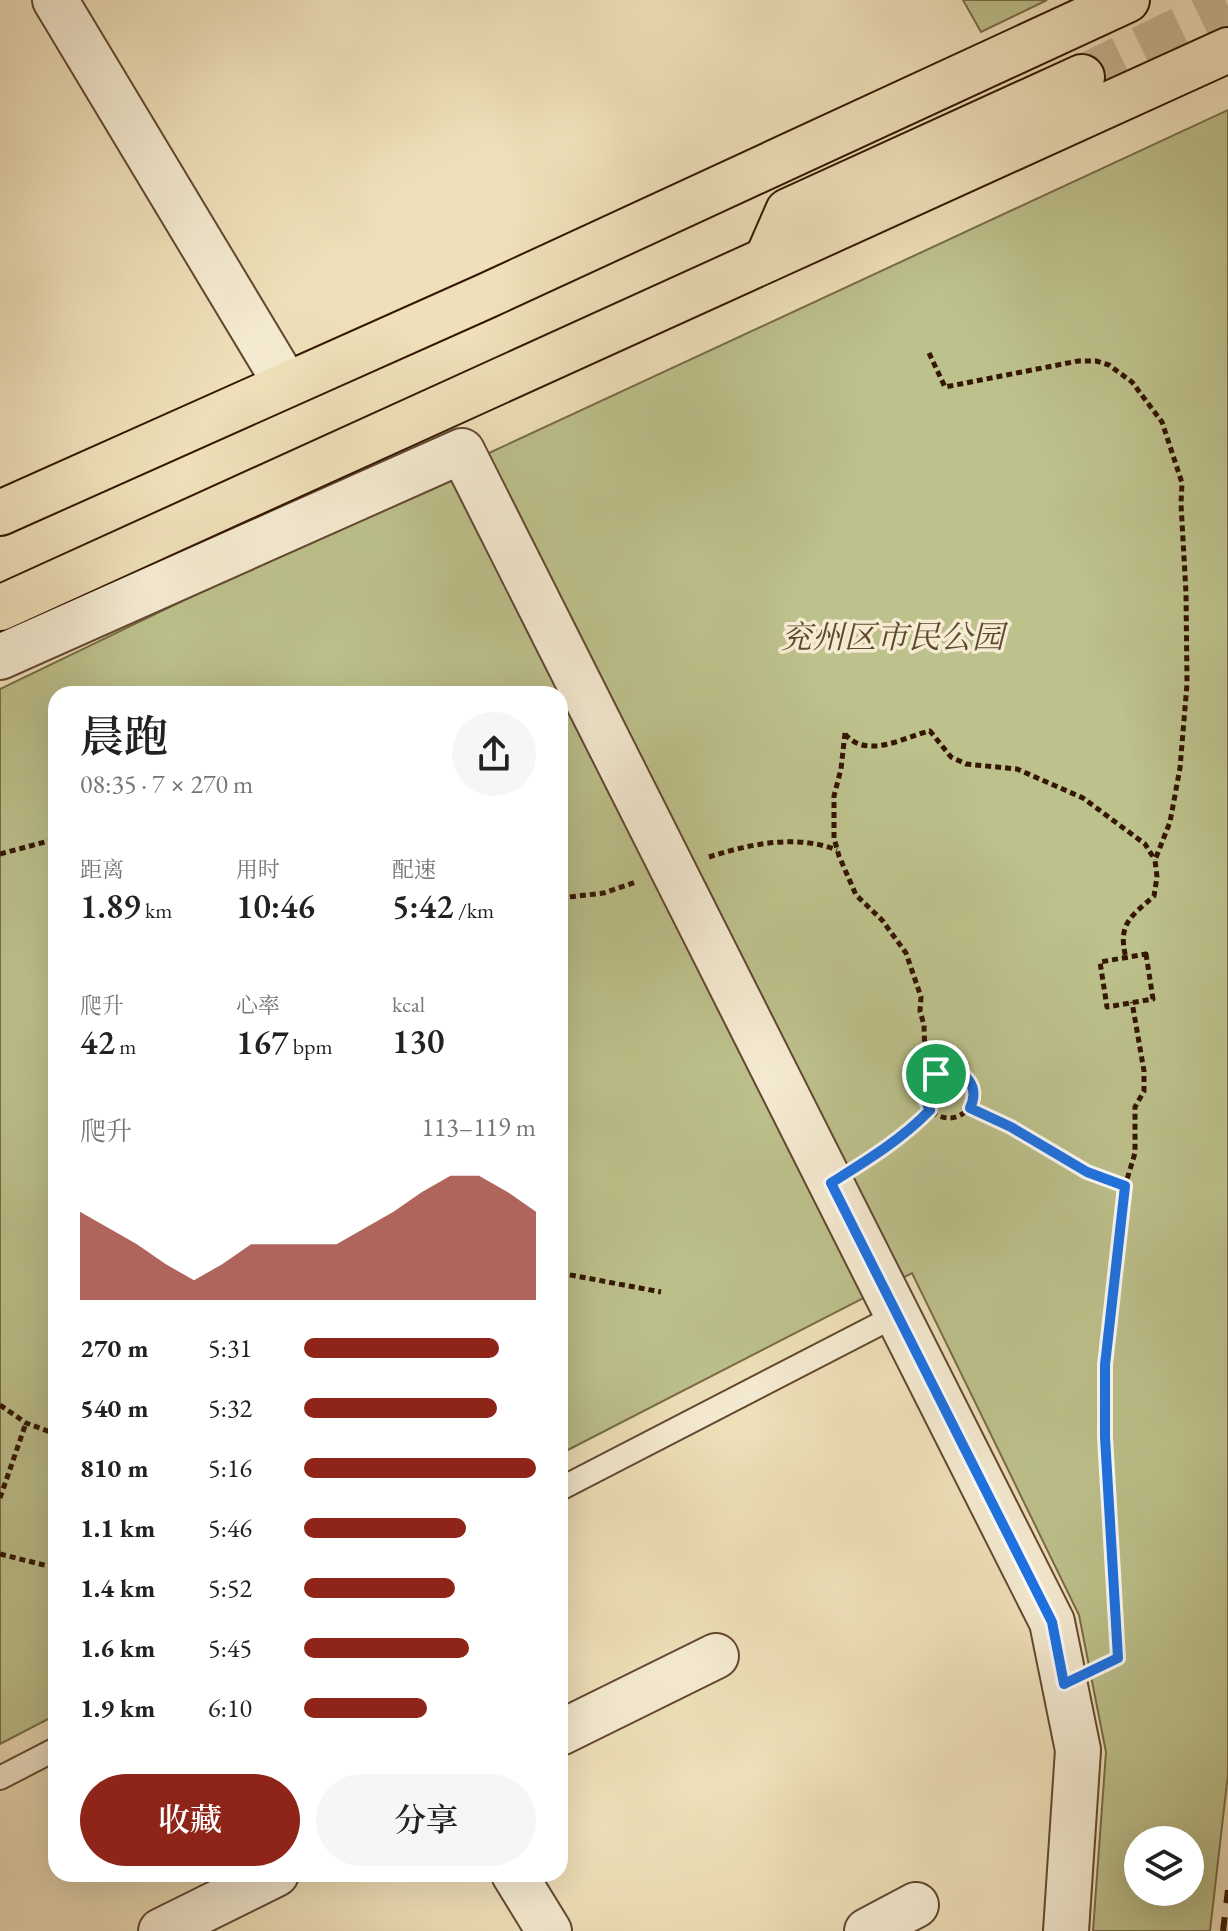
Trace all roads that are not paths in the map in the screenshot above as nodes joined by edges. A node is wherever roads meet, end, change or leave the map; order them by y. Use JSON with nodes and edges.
{"nodes":[{"id":1,"x":55,"y":0,"type":"edge"},
{"id":2,"x":1127,"y":0,"type":"edge"},
{"id":3,"x":1228,"y":50,"type":"edge"},
{"id":4,"x":1082,"y":77,"type":"tunnel mouth"},
{"id":5,"x":732,"y":183,"type":"junction"},
{"id":6,"x":788,"y":211,"type":"junction"},
{"id":7,"x":767,"y":259,"type":"junction"},
{"id":8,"x":286,"y":384,"type":"junction"},
{"id":9,"x":0,"y":513,"type":"edge"},
{"id":10,"x":0,"y":608,"type":"edge"},
{"id":11,"x":0,"y":657,"type":"edge"},
{"id":12,"x":897,"y":1315,"type":"junction"},
{"id":13,"x":568,"y":1485,"type":"edge"},
{"id":14,"x":716,"y":1656,"type":"dead end"},
{"id":15,"x":568,"y":1729,"type":"edge"},
{"id":16,"x":48,"y":1753,"type":"edge"},
{"id":17,"x":0,"y":1778,"type":"edge"},
{"id":18,"x":260,"y":1882,"type":"edge"},
{"id":19,"x":519,"y":1882,"type":"edge"},
{"id":20,"x":916,"y":1905,"type":"dead end"},
{"id":21,"x":161,"y":1931,"type":"edge"},
{"id":22,"x":549,"y":1931,"type":"edge"},
{"id":23,"x":867,"y":1931,"type":"edge"},
{"id":24,"x":1066,"y":1931,"type":"edge"}],
"edges":[{"from":1,"to":8,"type":"street"},
{"from":2,"to":5,"type":"main road"},
{"from":3,"to":7,"type":"main road"},
{"from":4,"to":6,"type":"main road"},
{"from":5,"to":6,"type":"main road"},
{"from":5,"to":8,"type":"main road"},
{"from":6,"to":7,"type":"main road"},
{"from":7,"to":10,"type":"main road"},
{"from":8,"to":9,"type":"main road"},
{"from":11,"to":12,"type":"street"},
{"from":12,"to":13,"type":"lane"},
{"from":12,"to":24,"type":"street"},
{"from":14,"to":15,"type":"street"},
{"from":16,"to":17,"type":"lane"},
{"from":18,"to":21,"type":"street"},
{"from":19,"to":22,"type":"street"},
{"from":20,"to":23,"type":"street"}]}
